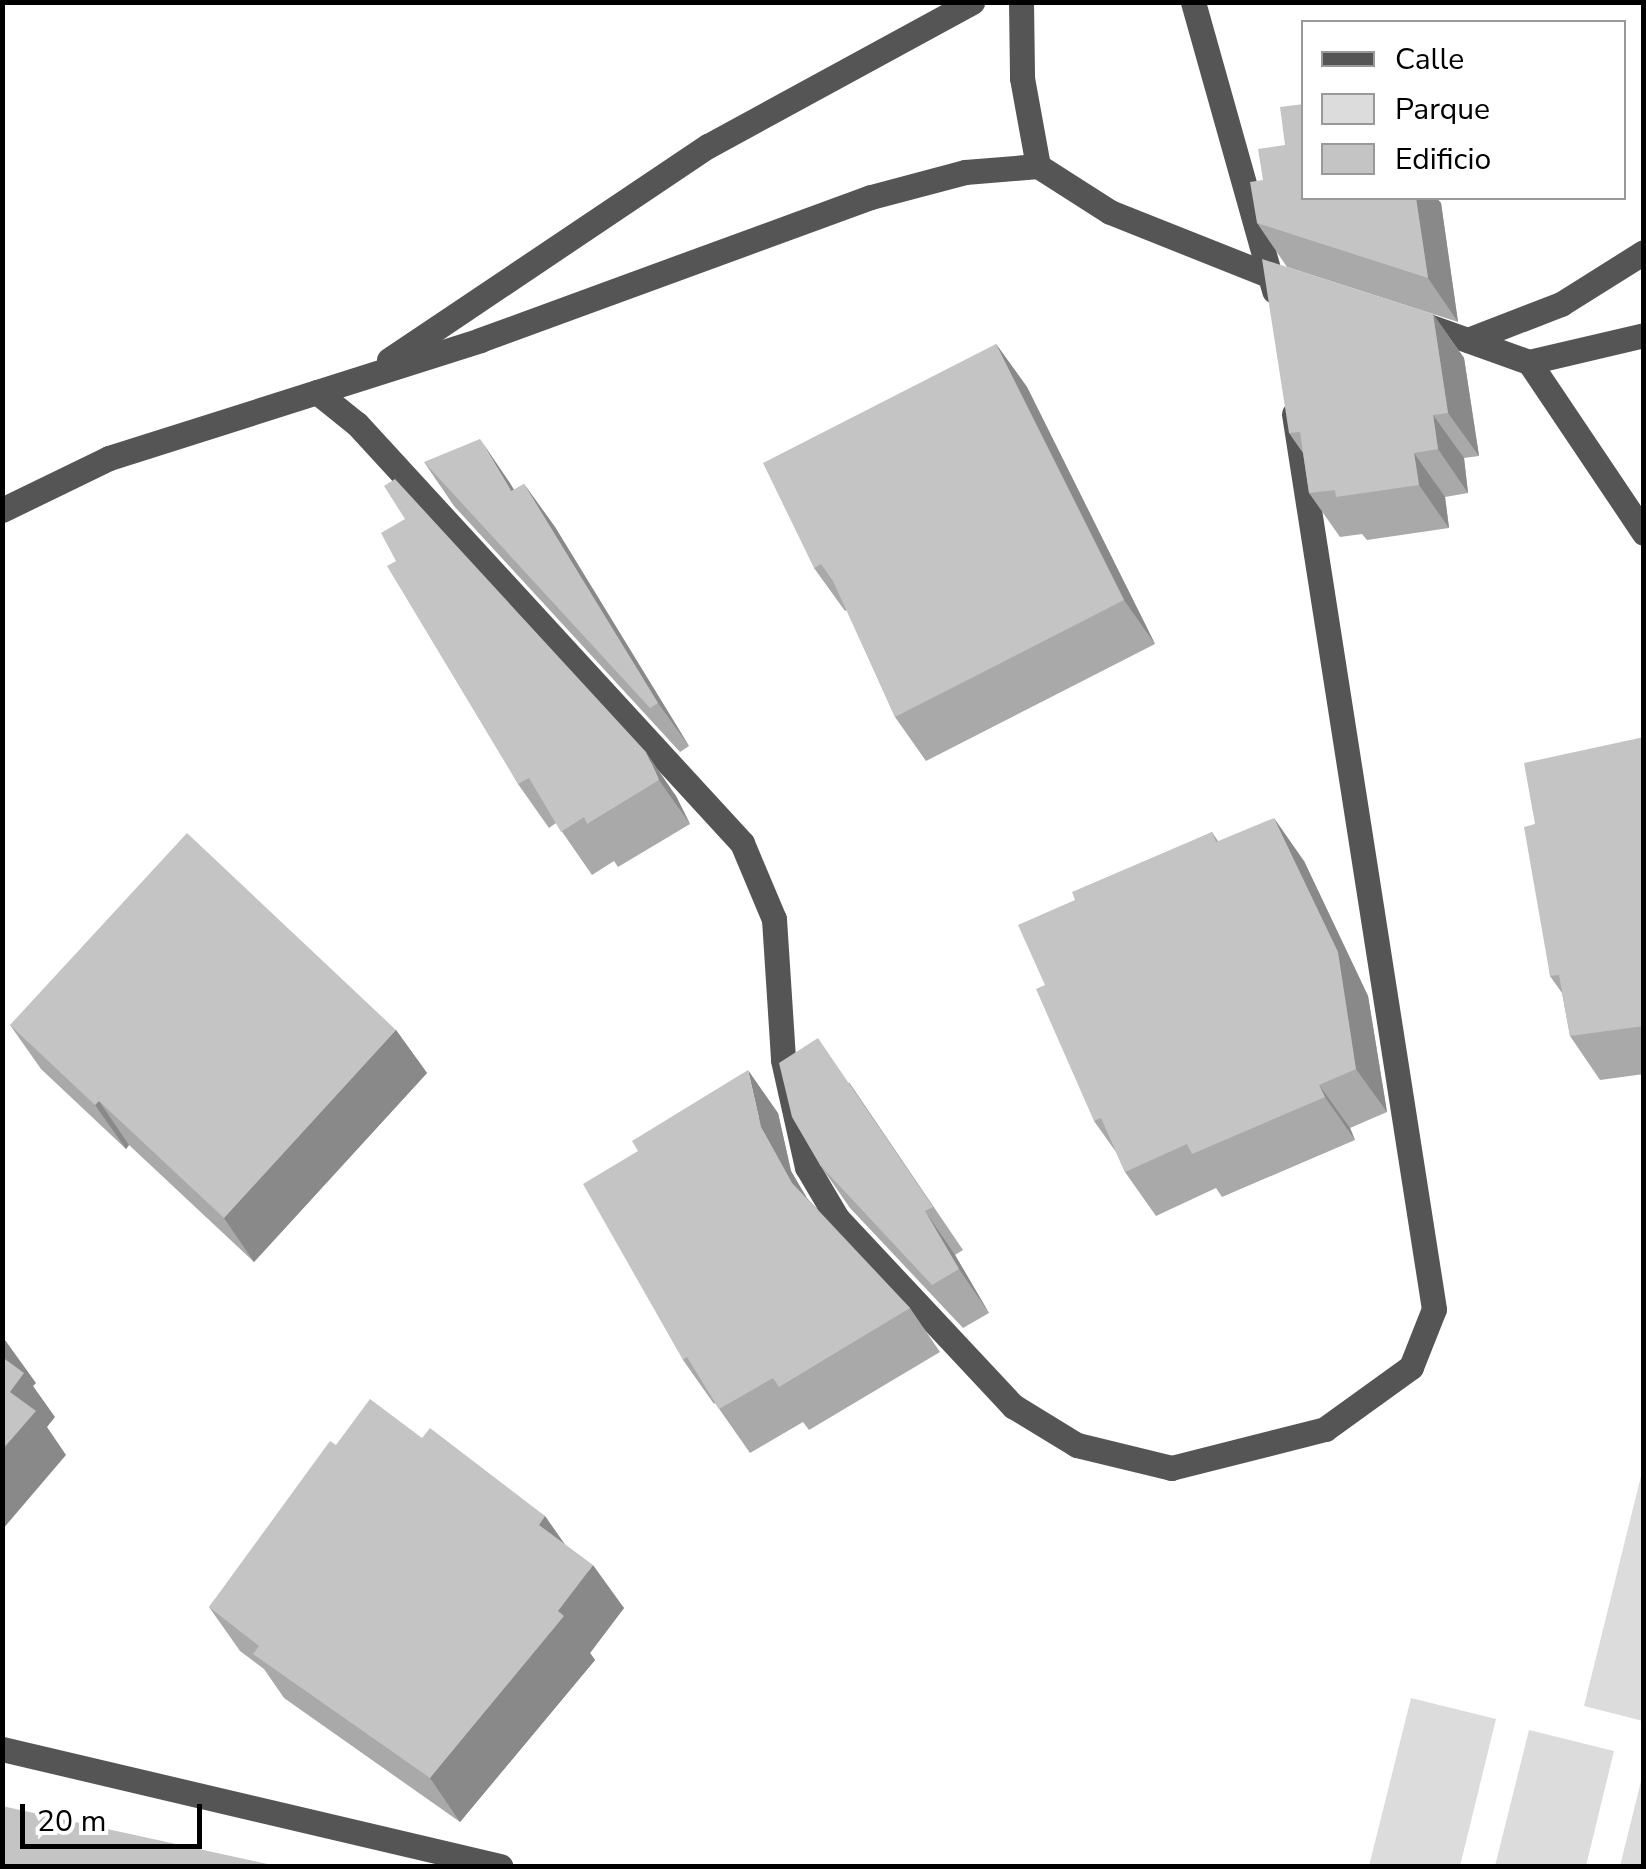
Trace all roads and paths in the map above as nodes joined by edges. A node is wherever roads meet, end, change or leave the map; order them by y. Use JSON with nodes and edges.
{"nodes":[{"id":1,"x":972,"y":2,"type":"edge"},
{"id":2,"x":1021,"y":2,"type":"edge"},
{"id":3,"x":1192,"y":2,"type":"edge"},
{"id":4,"x":1038,"y":166,"type":"junction"},
{"id":5,"x":1644,"y":252,"type":"edge"},
{"id":6,"x":1272,"y":278,"type":"junction"},
{"id":7,"x":1309,"y":289,"type":"edge"},
{"id":8,"x":1382,"y":310,"type":"edge"},
{"id":9,"x":1278,"y":317,"type":"edge"},
{"id":10,"x":1644,"y":335,"type":"edge"},
{"id":11,"x":1468,"y":340,"type":"junction"},
{"id":12,"x":1529,"y":362,"type":"junction"},
{"id":13,"x":364,"y":377,"type":"junction"},
{"id":14,"x":316,"y":392,"type":"junction"},
{"id":15,"x":1291,"y":395,"type":"edge"},
{"id":16,"x":2,"y":510,"type":"edge"},
{"id":17,"x":1644,"y":533,"type":"edge"},
{"id":18,"x":2,"y":1750,"type":"edge"},
{"id":19,"x":500,"y":1866,"type":"edge"}],
"edges":[{"from":1,"to":13,"type":"street"},
{"from":2,"to":4,"type":"street"},
{"from":3,"to":6,"type":"street"},
{"from":4,"to":6,"type":"street"},
{"from":4,"to":13,"type":"street"},
{"from":5,"to":11,"type":"street"},
{"from":6,"to":7,"type":"street"},
{"from":6,"to":9,"type":"street"},
{"from":8,"to":11,"type":"street"},
{"from":10,"to":12,"type":"street"},
{"from":11,"to":12,"type":"street"},
{"from":12,"to":17,"type":"street"},
{"from":13,"to":14,"type":"street"},
{"from":14,"to":15,"type":"street"},
{"from":14,"to":16,"type":"street"},
{"from":18,"to":19,"type":"street"}]}
